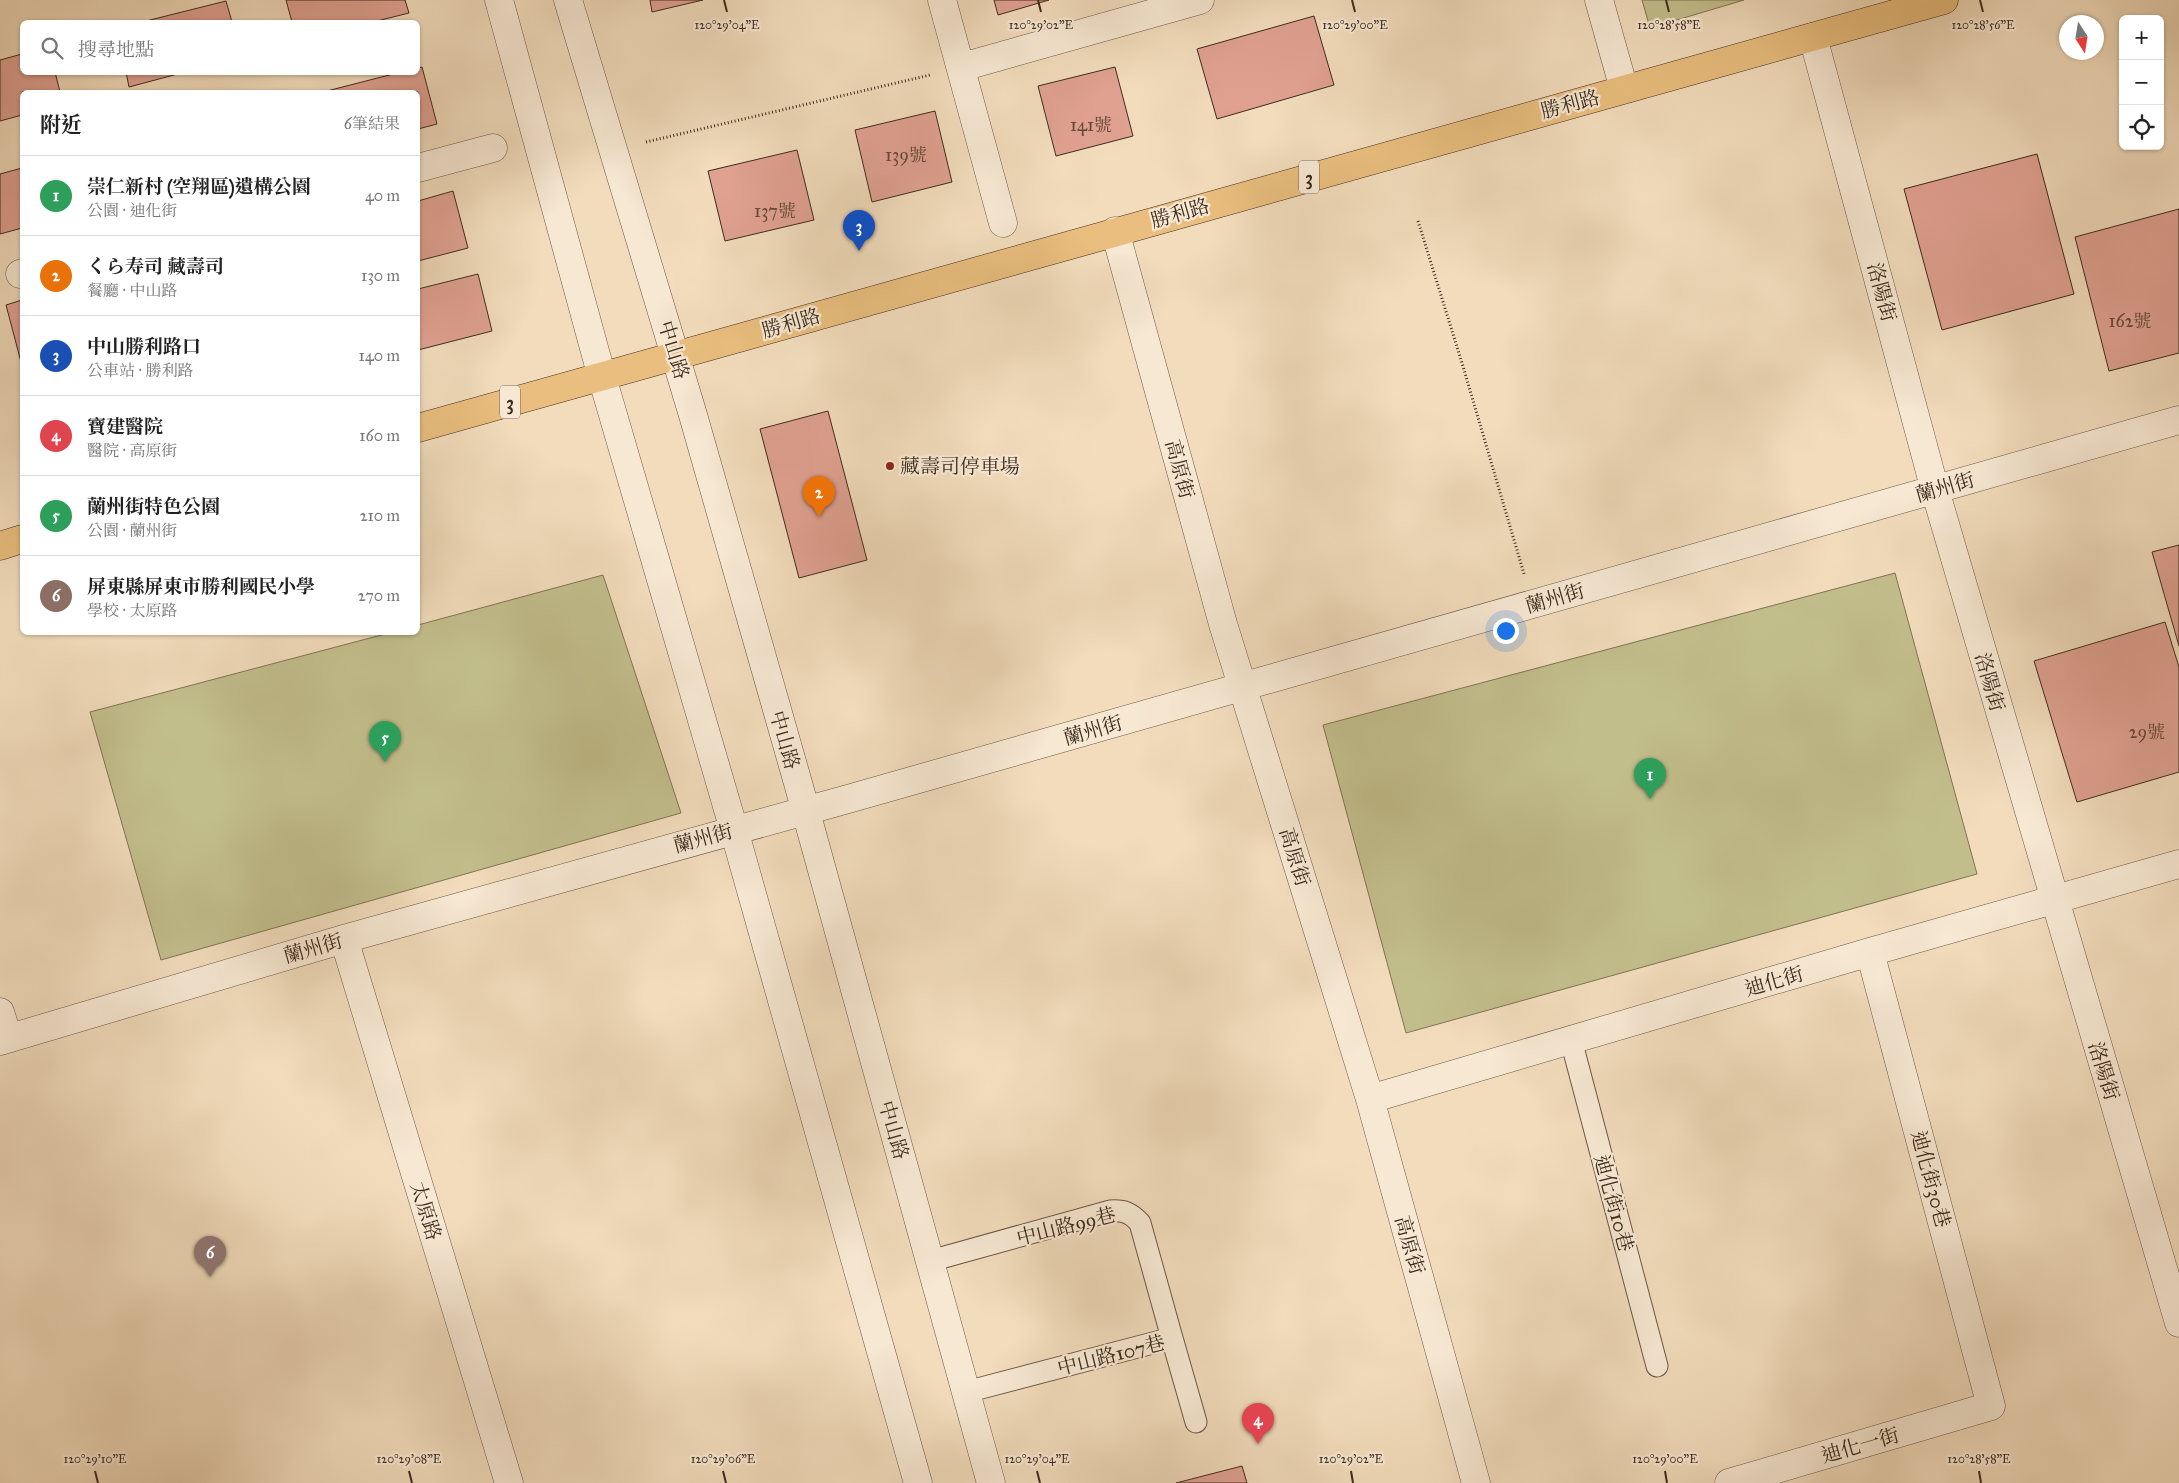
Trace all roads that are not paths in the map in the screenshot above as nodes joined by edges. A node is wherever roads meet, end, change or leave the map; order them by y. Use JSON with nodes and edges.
{"nodes":[{"id":1,"x":499,"y":0,"type":"edge"},
{"id":2,"x":568,"y":0,"type":"edge"},
{"id":3,"x":942,"y":0,"type":"edge"},
{"id":4,"x":1200,"y":0,"type":"edge"},
{"id":5,"x":1599,"y":0,"type":"edge"},
{"id":6,"x":1944,"y":0,"type":"edge"},
{"id":7,"x":1814,"y":37,"type":"junction"},
{"id":8,"x":962,"y":67,"type":"junction"},
{"id":9,"x":1624,"y":89,"type":"junction"},
{"id":10,"x":493,"y":148,"type":"dead end"},
{"id":11,"x":420,"y":167,"type":"edge"},
{"id":12,"x":1003,"y":223,"type":"dead end"},
{"id":13,"x":1115,"y":231,"type":"junction"},
{"id":14,"x":676,"y":356,"type":"junction"},
{"id":15,"x":602,"y":377,"type":"junction"},
{"id":16,"x":2179,"y":420,"type":"edge"},
{"id":17,"x":420,"y":427,"type":"edge"},
{"id":18,"x":1935,"y":490,"type":"junction"},
{"id":19,"x":20,"y":540,"type":"edge"},
{"id":20,"x":0,"y":546,"type":"edge"},
{"id":21,"x":1242,"y":688,"type":"junction"},
{"id":22,"x":805,"y":811,"type":"junction"},
{"id":23,"x":734,"y":830,"type":"junction"},
{"id":24,"x":2179,"y":864,"type":"edge"},
{"id":25,"x":2053,"y":900,"type":"junction"},
{"id":26,"x":344,"y":939,"type":"junction"},
{"id":27,"x":1870,"y":952,"type":"junction"},
{"id":28,"x":0,"y":1012,"type":"edge"},
{"id":29,"x":4,"y":1040,"type":"edge"},
{"id":30,"x":1571,"y":1040,"type":"junction"},
{"id":31,"x":1370,"y":1100,"type":"junction"},
{"id":32,"x":930,"y":1261,"type":"junction"},
{"id":33,"x":2179,"y":1323,"type":"edge"},
{"id":34,"x":1172,"y":1338,"type":"junction"},
{"id":35,"x":1657,"y":1366,"type":"dead end"},
{"id":36,"x":966,"y":1392,"type":"junction"},
{"id":37,"x":1991,"y":1406,"type":"joint"},
{"id":38,"x":1196,"y":1422,"type":"dead end"},
{"id":39,"x":509,"y":1483,"type":"edge"},
{"id":40,"x":918,"y":1483,"type":"edge"},
{"id":41,"x":991,"y":1483,"type":"edge"},
{"id":42,"x":1476,"y":1483,"type":"edge"},
{"id":43,"x":1729,"y":1483,"type":"edge"}],
"edges":[{"from":1,"to":15,"type":"street"},
{"from":2,"to":14,"type":"street","name":"中山路"},
{"from":3,"to":8,"type":"street"},
{"from":4,"to":8,"type":"street"},
{"from":5,"to":9,"type":"street"},
{"from":6,"to":7,"type":"main road","name":"勝利路","number":"3"},
{"from":7,"to":9,"type":"main road","name":"勝利路","number":"3"},
{"from":7,"to":18,"type":"street","name":"洛陽街"},
{"from":8,"to":12,"type":"street"},
{"from":9,"to":13,"type":"main road","name":"勝利路","number":"3"},
{"from":10,"to":11,"type":"street"},
{"from":13,"to":14,"type":"main road","name":"勝利路","number":"3"},
{"from":13,"to":21,"type":"street","name":"高原街"},
{"from":14,"to":15,"type":"main road","name":"勝利路","number":"3"},
{"from":14,"to":22,"type":"street","name":"中山路"},
{"from":15,"to":17,"type":"main road","name":"勝利路","number":"3"},
{"from":15,"to":23,"type":"street"},
{"from":16,"to":18,"type":"street","name":"蘭州街"},
{"from":18,"to":21,"type":"street","name":"蘭州街"},
{"from":18,"to":25,"type":"street","name":"洛陽街"},
{"from":19,"to":20,"type":"main road"},
{"from":21,"to":22,"type":"street","name":"蘭州街"},
{"from":21,"to":31,"type":"street","name":"高原街"},
{"from":22,"to":23,"type":"street","name":"蘭州街"},
{"from":22,"to":32,"type":"street","name":"中山路"},
{"from":23,"to":26,"type":"street","name":"蘭州街"},
{"from":23,"to":40,"type":"street"},
{"from":24,"to":25,"type":"street","name":"迪化街"},
{"from":25,"to":27,"type":"street","name":"迪化街"},
{"from":25,"to":33,"type":"street","name":"洛陽街"},
{"from":26,"to":29,"type":"street","name":"蘭州街"},
{"from":26,"to":39,"type":"street","name":"太原路"},
{"from":27,"to":30,"type":"street","name":"迪化街"},
{"from":27,"to":37,"type":"street","name":"迪化街30巷"},
{"from":28,"to":29,"type":"street"},
{"from":30,"to":31,"type":"street","name":"迪化街"},
{"from":30,"to":35,"type":"lane","name":"迪化街10巷"},
{"from":31,"to":42,"type":"street","name":"高原街"},
{"from":32,"to":34,"type":"lane","name":"中山路99巷"},
{"from":32,"to":36,"type":"street","name":"中山路"},
{"from":34,"to":36,"type":"lane","name":"中山路107巷"},
{"from":34,"to":38,"type":"lane","name":"中山路107巷"},
{"from":36,"to":41,"type":"street","name":"中山路"},
{"from":37,"to":43,"type":"street","name":"迪化一街"}]}
